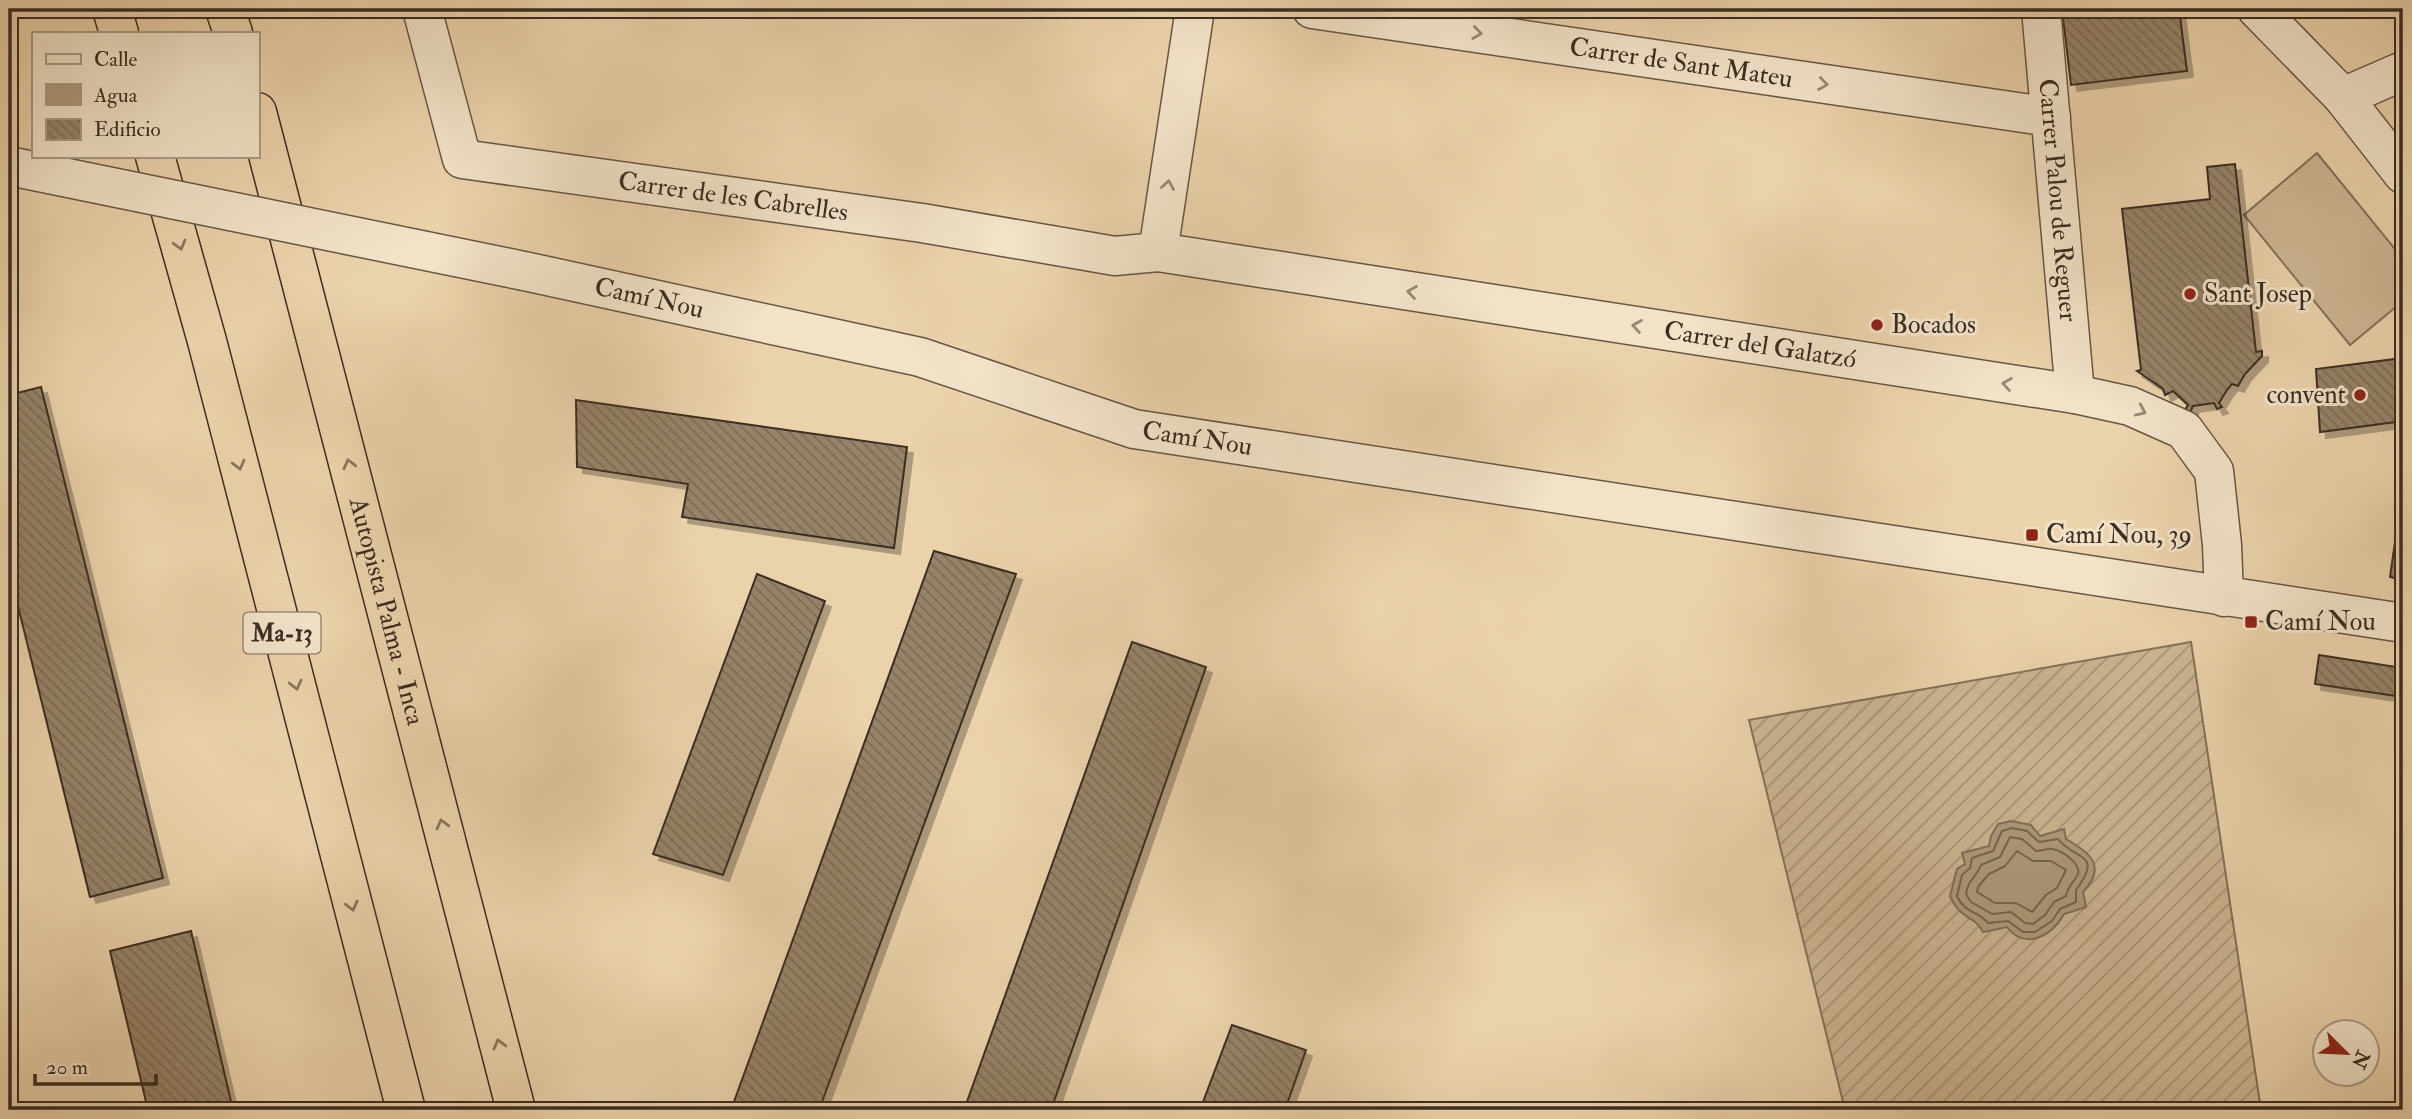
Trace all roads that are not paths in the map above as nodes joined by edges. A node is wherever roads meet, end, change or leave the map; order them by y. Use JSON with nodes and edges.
{"nodes":[{"id":1,"x":112,"y":9,"type":"edge"},
{"id":2,"x":225,"y":9,"type":"edge"},
{"id":3,"x":422,"y":9,"type":"edge"},
{"id":4,"x":1195,"y":9,"type":"edge"},
{"id":5,"x":1312,"y":9,"type":"edge"},
{"id":6,"x":2041,"y":9,"type":"edge"},
{"id":7,"x":2257,"y":9,"type":"edge"},
{"id":8,"x":119,"y":32,"type":"edge"},
{"id":9,"x":233,"y":32,"type":"edge"},
{"id":10,"x":2403,"y":71,"type":"edge"},
{"id":11,"x":2343,"y":97,"type":"junction"},
{"id":12,"x":2051,"y":117,"type":"junction"},
{"id":13,"x":259,"y":120,"type":"edge"},
{"id":14,"x":156,"y":158,"type":"edge"},
{"id":15,"x":9,"y":166,"type":"edge"},
{"id":16,"x":2403,"y":174,"type":"edge"},
{"id":17,"x":1158,"y":253,"type":"junction"},
{"id":18,"x":2074,"y":394,"type":"junction"},
{"id":19,"x":2224,"y":597,"type":"junction"},
{"id":20,"x":2403,"y":623,"type":"edge"},
{"id":21,"x":406,"y":1110,"type":"edge"},
{"id":22,"x":516,"y":1110,"type":"edge"}],
"edges":[{"from":1,"to":8,"type":"highway"},
{"from":2,"to":9,"type":"highway"},
{"from":3,"to":17,"type":"street","name":"Carrer de les Cabrelles"},
{"from":17,"to":4,"type":"street","one_way":true},
{"from":5,"to":12,"type":"street","name":"Carrer de Sant Mateu","one_way":true},
{"from":6,"to":12,"type":"street","name":"Carrer Palou de Reguer"},
{"from":7,"to":11,"type":"street"},
{"from":10,"to":11,"type":"street"},
{"from":11,"to":16,"type":"street"},
{"from":12,"to":18,"type":"street","name":"Carrer Palou de Reguer"},
{"from":22,"to":13,"type":"highway","name":"Autopista Palma - Inca","one_way":true},
{"from":14,"to":21,"type":"highway","number":"Ma-13","one_way":true},
{"from":15,"to":19,"type":"street","name":"Camí Nou","bridge":true},
{"from":18,"to":17,"type":"street","name":"Carrer del Galatzó","one_way":true},
{"from":18,"to":19,"type":"street","name":"Carrer del Galatzó","one_way":true},
{"from":19,"to":20,"type":"street","name":"Camí Nou"}]}
